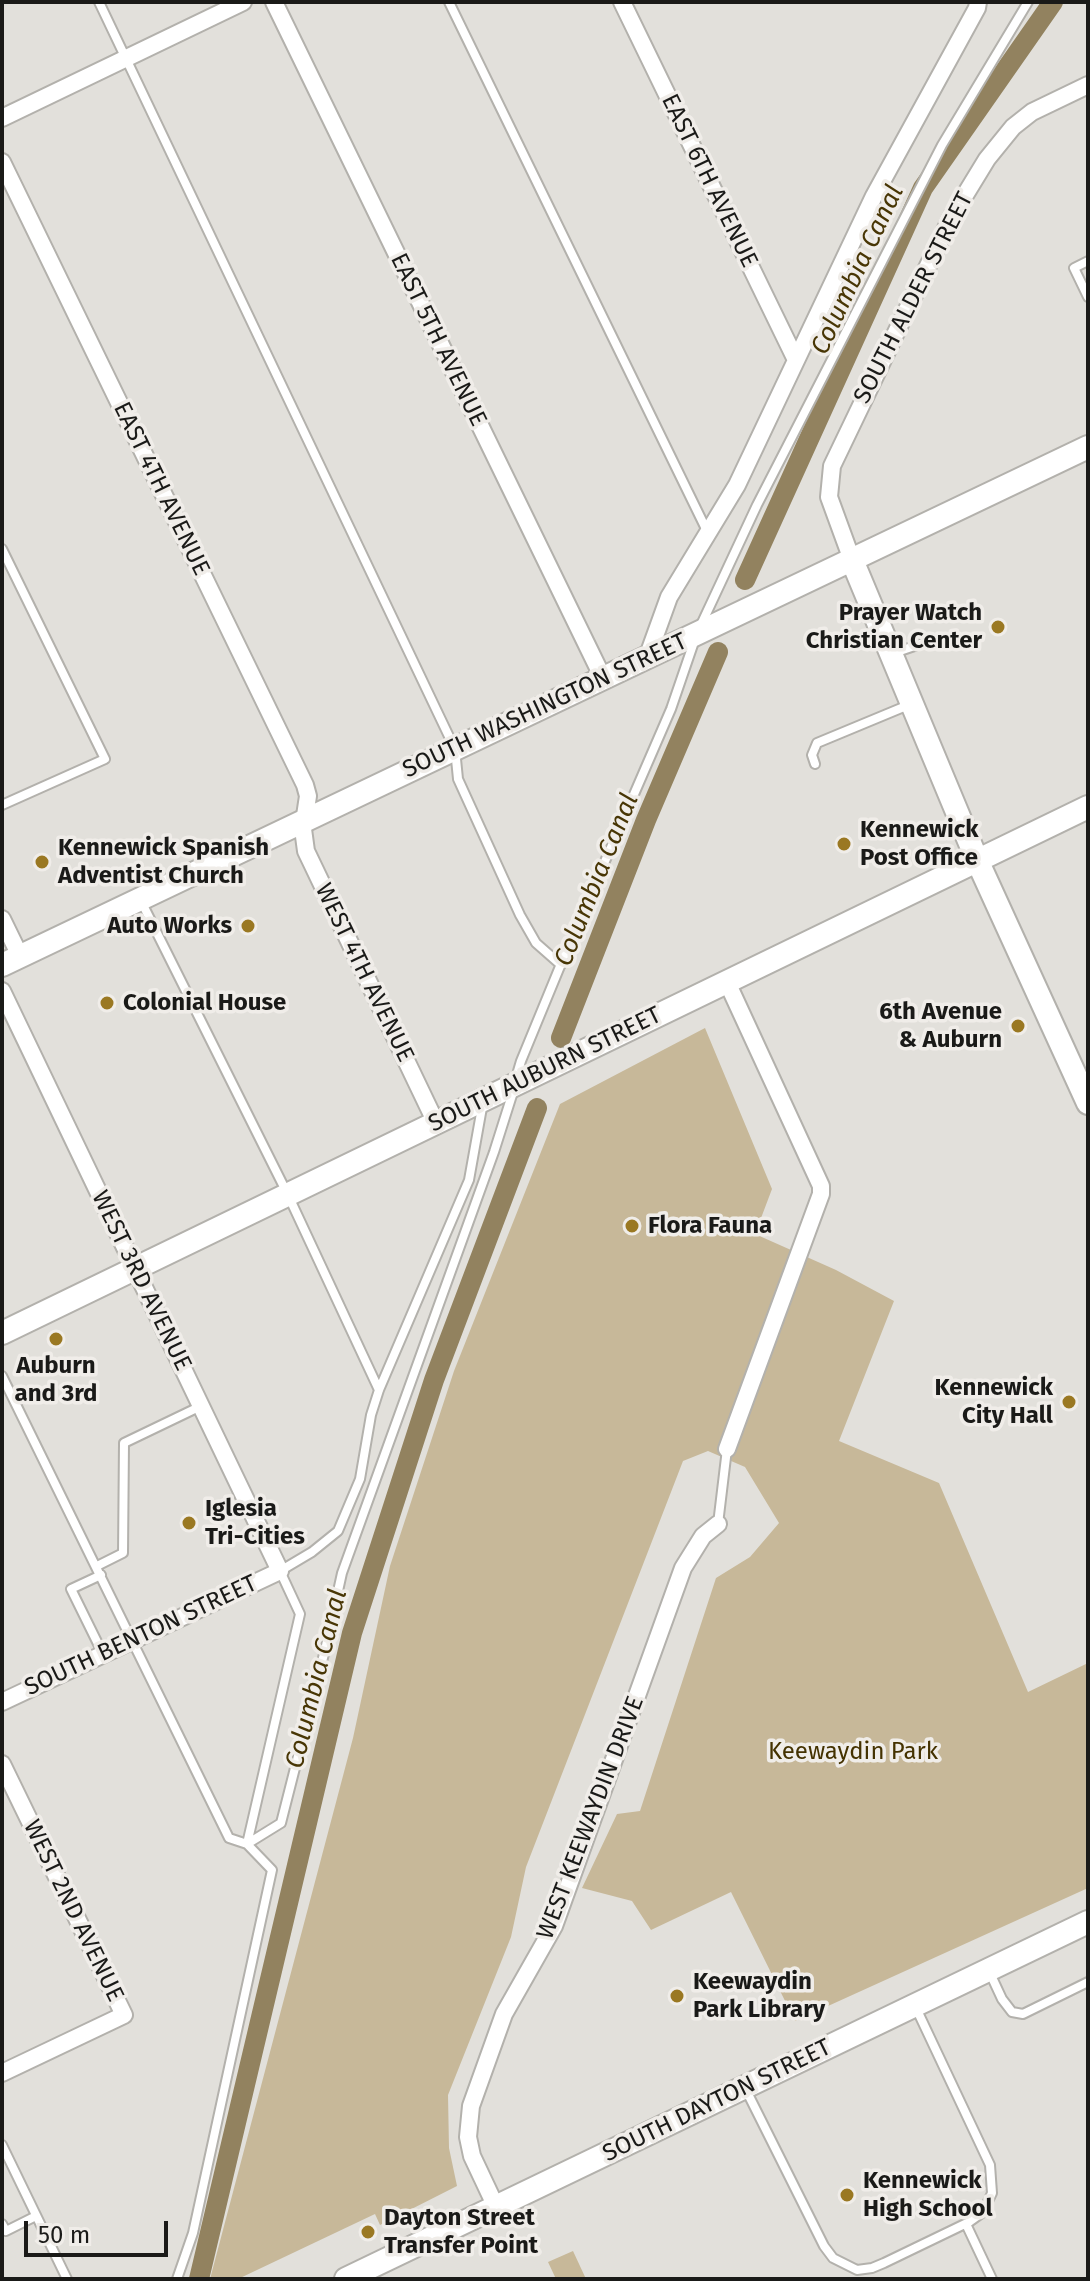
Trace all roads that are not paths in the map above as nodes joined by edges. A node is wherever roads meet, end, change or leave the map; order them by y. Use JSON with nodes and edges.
{"nodes":[{"id":1,"x":99,"y":2,"type":"edge"},
{"id":2,"x":243,"y":2,"type":"edge"},
{"id":3,"x":274,"y":2,"type":"edge"},
{"id":4,"x":449,"y":2,"type":"edge"},
{"id":5,"x":622,"y":2,"type":"edge"},
{"id":6,"x":978,"y":2,"type":"edge"},
{"id":7,"x":1028,"y":2,"type":"edge"},
{"id":8,"x":126,"y":59,"type":"junction"},
{"id":9,"x":1088,"y":85,"type":"edge"},
{"id":10,"x":2,"y":118,"type":"edge"},
{"id":11,"x":2,"y":162,"type":"edge"},
{"id":12,"x":1088,"y":261,"type":"edge"},
{"id":13,"x":1088,"y":297,"type":"edge"},
{"id":14,"x":796,"y":360,"type":"junction"},
{"id":15,"x":1088,"y":447,"type":"edge"},
{"id":16,"x":708,"y":534,"type":"junction"},
{"id":17,"x":2,"y":549,"type":"edge"},
{"id":18,"x":852,"y":560,"type":"junction"},
{"id":19,"x":696,"y":634,"type":"junction"},
{"id":20,"x":935,"y":639,"type":"dead end"},
{"id":21,"x":891,"y":654,"type":"junction"},
{"id":22,"x":647,"y":658,"type":"junction"},
{"id":23,"x":603,"y":678,"type":"junction"},
{"id":24,"x":912,"y":704,"type":"junction"},
{"id":25,"x":455,"y":749,"type":"junction"},
{"id":26,"x":815,"y":764,"type":"dead end"},
{"id":27,"x":2,"y":805,"type":"edge"},
{"id":28,"x":1088,"y":807,"type":"edge"},
{"id":29,"x":306,"y":820,"type":"junction"},
{"id":30,"x":977,"y":860,"type":"junction"},
{"id":31,"x":140,"y":899,"type":"junction"},
{"id":32,"x":2,"y":919,"type":"edge"},
{"id":33,"x":11,"y":961,"type":"edge"},
{"id":34,"x":561,"y":965,"type":"junction"},
{"id":35,"x":727,"y":982,"type":"junction"},
{"id":36,"x":2,"y":991,"type":"edge"},
{"id":37,"x":514,"y":1085,"type":"junction"},
{"id":38,"x":483,"y":1100,"type":"junction"},
{"id":39,"x":1088,"y":1103,"type":"edge"},
{"id":40,"x":436,"y":1123,"type":"junction"},
{"id":41,"x":288,"y":1195,"type":"junction"},
{"id":42,"x":136,"y":1268,"type":"junction"},
{"id":43,"x":2,"y":1333,"type":"edge"},
{"id":44,"x":2,"y":1376,"type":"edge"},
{"id":45,"x":379,"y":1390,"type":"junction"},
{"id":46,"x":201,"y":1405,"type":"junction"},
{"id":47,"x":727,"y":1449,"type":"joint"},
{"id":48,"x":718,"y":1524,"type":"joint"},
{"id":49,"x":99,"y":1571,"type":"junction"},
{"id":50,"x":280,"y":1571,"type":"junction"},
{"id":51,"x":134,"y":1640,"type":"junction"},
{"id":52,"x":103,"y":1654,"type":"junction"},
{"id":53,"x":2,"y":1702,"type":"edge"},
{"id":54,"x":2,"y":1764,"type":"edge"},
{"id":55,"x":247,"y":1844,"type":"junction"},
{"id":56,"x":1088,"y":1922,"type":"edge"},
{"id":57,"x":989,"y":1970,"type":"junction"},
{"id":58,"x":1088,"y":1982,"type":"edge"},
{"id":59,"x":915,"y":2005,"type":"junction"},
{"id":60,"x":2,"y":2073,"type":"edge"},
{"id":61,"x":745,"y":2087,"type":"junction"},
{"id":62,"x":2,"y":2145,"type":"edge"},
{"id":63,"x":496,"y":2207,"type":"junction"},
{"id":64,"x":36,"y":2216,"type":"junction"},
{"id":65,"x":2,"y":2224,"type":"edge"},
{"id":66,"x":966,"y":2224,"type":"junction"},
{"id":67,"x":67,"y":2279,"type":"edge"},
{"id":68,"x":177,"y":2279,"type":"edge"},
{"id":69,"x":346,"y":2279,"type":"edge"},
{"id":70,"x":992,"y":2279,"type":"edge"}],
"edges":[{"from":1,"to":8,"type":"lane"},
{"from":2,"to":8,"type":"street"},
{"from":3,"to":23,"type":"street","name":"EAST 5TH AVENUE"},
{"from":4,"to":16,"type":"lane"},
{"from":5,"to":14,"type":"street","name":"EAST 6TH AVENUE"},
{"from":6,"to":14,"type":"street"},
{"from":7,"to":19,"type":"lane"},
{"from":8,"to":10,"type":"street"},
{"from":8,"to":25,"type":"lane"},
{"from":9,"to":18,"type":"street","name":"SOUTH ALDER STREET"},
{"from":11,"to":29,"type":"street","name":"EAST 4TH AVENUE"},
{"from":12,"to":13,"type":"lane"},
{"from":14,"to":16,"type":"street"},
{"from":15,"to":18,"type":"street","name":"SOUTH WASHINGTON STREET"},
{"from":16,"to":22,"type":"street"},
{"from":17,"to":27,"type":"lane"},
{"from":18,"to":19,"type":"street","name":"SOUTH WASHINGTON STREET"},
{"from":18,"to":21,"type":"street"},
{"from":19,"to":22,"type":"street","name":"SOUTH WASHINGTON STREET"},
{"from":19,"to":34,"type":"lane"},
{"from":20,"to":21,"type":"lane"},
{"from":21,"to":24,"type":"street"},
{"from":22,"to":23,"type":"street","name":"SOUTH WASHINGTON STREET"},
{"from":23,"to":25,"type":"street","name":"SOUTH WASHINGTON STREET"},
{"from":24,"to":26,"type":"lane"},
{"from":24,"to":30,"type":"street"},
{"from":25,"to":29,"type":"street","name":"SOUTH WASHINGTON STREET"},
{"from":25,"to":34,"type":"lane"},
{"from":28,"to":30,"type":"street","name":"SOUTH AUBURN STREET"},
{"from":29,"to":31,"type":"street","name":"SOUTH WASHINGTON STREET"},
{"from":29,"to":40,"type":"street","name":"WEST 4TH AVENUE"},
{"from":30,"to":35,"type":"street","name":"SOUTH AUBURN STREET"},
{"from":30,"to":39,"type":"street"},
{"from":31,"to":33,"type":"street","name":"SOUTH WASHINGTON STREET"},
{"from":31,"to":41,"type":"lane"},
{"from":32,"to":33,"type":"street"},
{"from":34,"to":37,"type":"lane"},
{"from":35,"to":37,"type":"street","name":"SOUTH AUBURN STREET"},
{"from":35,"to":47,"type":"street"},
{"from":36,"to":42,"type":"street","name":"WEST 3RD AVENUE"},
{"from":37,"to":38,"type":"street","name":"SOUTH AUBURN STREET"},
{"from":37,"to":55,"type":"lane"},
{"from":38,"to":40,"type":"street","name":"SOUTH AUBURN STREET"},
{"from":38,"to":45,"type":"lane"},
{"from":40,"to":41,"type":"street","name":"SOUTH AUBURN STREET"},
{"from":41,"to":42,"type":"street","name":"SOUTH AUBURN STREET"},
{"from":41,"to":45,"type":"lane"},
{"from":42,"to":43,"type":"street","name":"SOUTH AUBURN STREET"},
{"from":42,"to":46,"type":"street","name":"WEST 3RD AVENUE"},
{"from":44,"to":49,"type":"lane"},
{"from":45,"to":50,"type":"lane"},
{"from":46,"to":49,"type":"lane"},
{"from":46,"to":50,"type":"street","name":"WEST 3RD AVENUE"},
{"from":47,"to":48,"type":"lane"},
{"from":48,"to":63,"type":"street","name":"WEST KEEWAYDIN DRIVE"},
{"from":49,"to":51,"type":"lane"},
{"from":49,"to":52,"type":"lane"},
{"from":50,"to":51,"type":"street","name":"SOUTH BENTON STREET"},
{"from":50,"to":55,"type":"lane"},
{"from":51,"to":52,"type":"street","name":"SOUTH BENTON STREET"},
{"from":51,"to":55,"type":"lane"},
{"from":52,"to":53,"type":"street","name":"SOUTH BENTON STREET"},
{"from":54,"to":60,"type":"street","name":"WEST 2ND AVENUE"},
{"from":55,"to":68,"type":"lane"},
{"from":56,"to":57,"type":"street","name":"SOUTH DAYTON STREET"},
{"from":57,"to":58,"type":"lane"},
{"from":57,"to":59,"type":"street","name":"SOUTH DAYTON STREET"},
{"from":59,"to":61,"type":"street","name":"SOUTH DAYTON STREET"},
{"from":59,"to":66,"type":"lane"},
{"from":61,"to":63,"type":"street","name":"SOUTH DAYTON STREET"},
{"from":61,"to":66,"type":"lane"},
{"from":62,"to":64,"type":"lane"},
{"from":63,"to":69,"type":"street","name":"SOUTH DAYTON STREET"},
{"from":64,"to":65,"type":"lane"},
{"from":64,"to":67,"type":"lane"},
{"from":66,"to":70,"type":"lane"}]}
